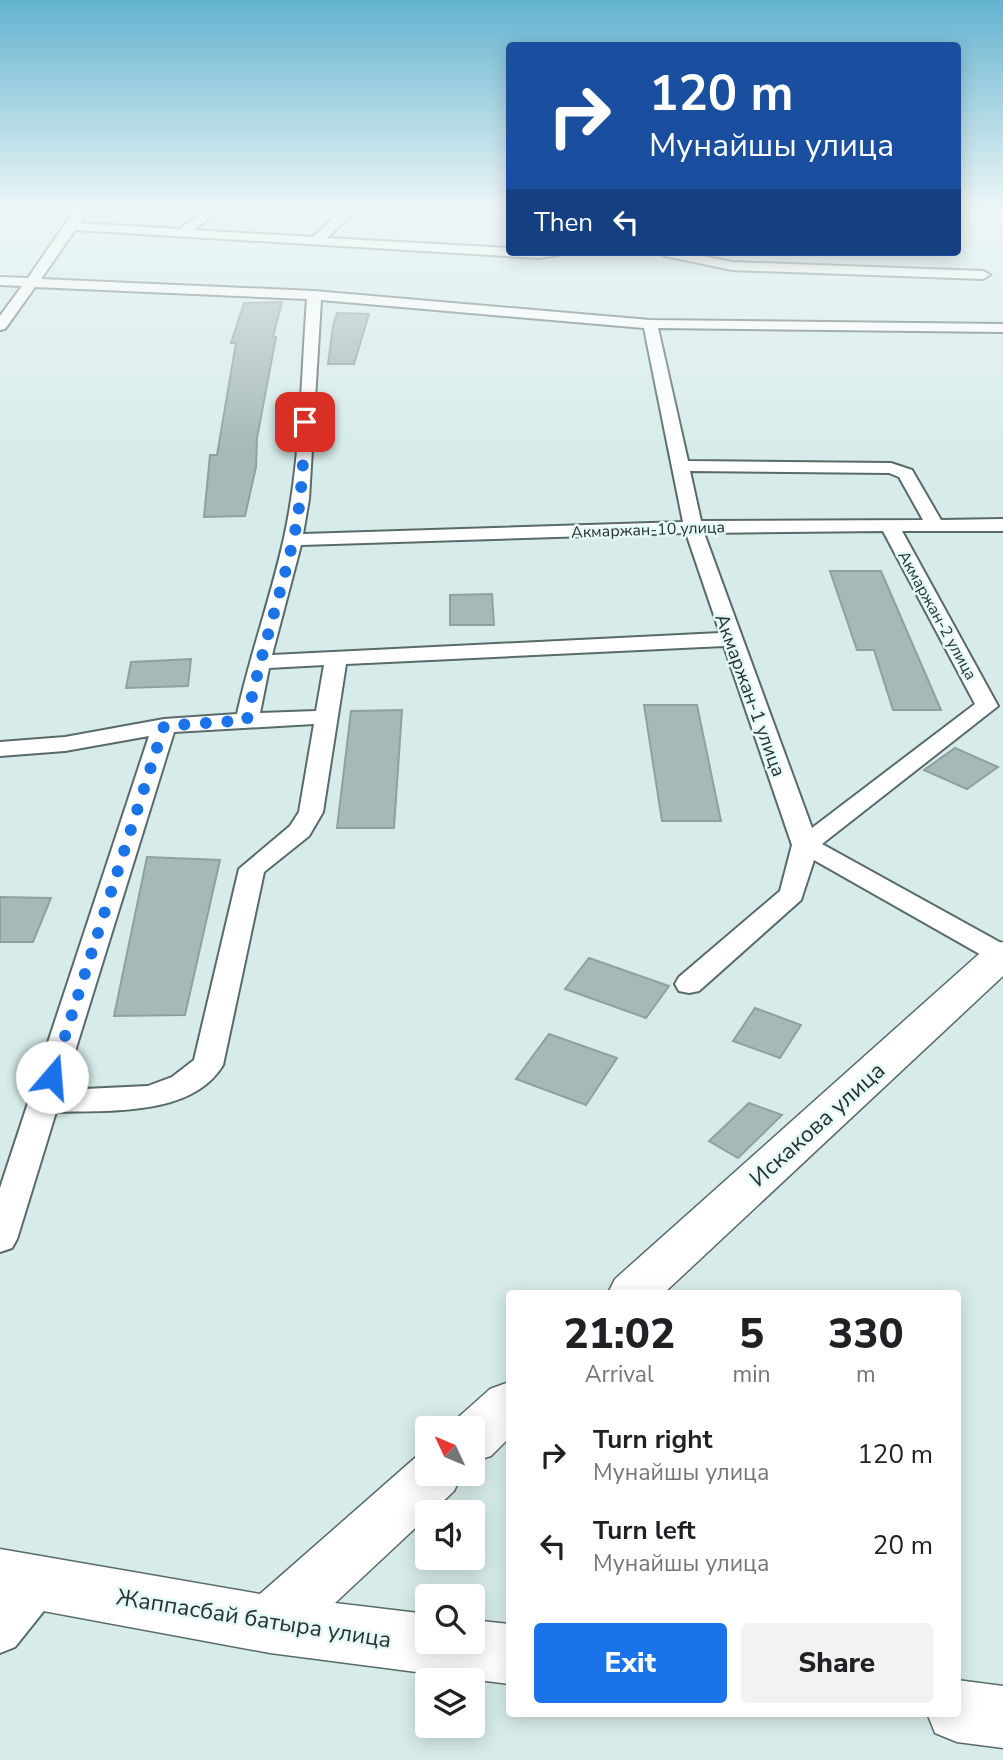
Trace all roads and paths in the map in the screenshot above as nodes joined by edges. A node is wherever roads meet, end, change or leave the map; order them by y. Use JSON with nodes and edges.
{"nodes":[{"id":1,"x":27,"y":288,"type":"edge"},
{"id":2,"x":165,"y":288,"type":"edge"},
{"id":3,"x":314,"y":295,"type":"junction"},
{"id":4,"x":650,"y":324,"type":"junction"},
{"id":5,"x":0,"y":325,"type":"edge"},
{"id":6,"x":1003,"y":328,"type":"edge"},
{"id":7,"x":680,"y":466,"type":"junction"},
{"id":8,"x":1003,"y":524,"type":"edge"},
{"id":9,"x":889,"y":525,"type":"junction"},
{"id":10,"x":935,"y":525,"type":"junction"},
{"id":11,"x":693,"y":527,"type":"junction"},
{"id":12,"x":293,"y":540,"type":"junction"},
{"id":13,"x":730,"y":639,"type":"junction"},
{"id":14,"x":336,"y":658,"type":"junction"},
{"id":15,"x":259,"y":662,"type":"junction"},
{"id":16,"x":326,"y":718,"type":"junction"},
{"id":17,"x":247,"y":720,"type":"junction"},
{"id":18,"x":164,"y":726,"type":"junction"},
{"id":19,"x":0,"y":749,"type":"edge"},
{"id":20,"x":805,"y":845,"type":"junction"},
{"id":21,"x":1003,"y":954,"type":"edge"},
{"id":22,"x":689,"y":984,"type":"dead end"},
{"id":23,"x":44,"y":1102,"type":"junction"},
{"id":24,"x":0,"y":1239,"type":"edge"},
{"id":25,"x":635,"y":1290,"type":"edge"},
{"id":26,"x":506,"y":1408,"type":"edge"},
{"id":27,"x":485,"y":1427,"type":"edge"},
{"id":28,"x":422,"y":1486,"type":"edge"},
{"id":29,"x":20,"y":1580,"type":"edge"},
{"id":30,"x":270,"y":1624,"type":"junction"},
{"id":31,"x":0,"y":1632,"type":"edge"},
{"id":32,"x":506,"y":1654,"type":"edge"},
{"id":33,"x":961,"y":1712,"type":"edge"},
{"id":34,"x":1003,"y":1717,"type":"edge"}],
"edges":[{"from":1,"to":5,"type":"street"},
{"from":2,"to":3,"type":"street"},
{"from":3,"to":4,"type":"street"},
{"from":3,"to":12,"type":"street"},
{"from":4,"to":6,"type":"street"},
{"from":4,"to":7,"type":"street","name":"Акмаржан-1 улица"},
{"from":7,"to":10,"type":"street"},
{"from":7,"to":11,"type":"street","name":"Акмаржан-1 улица"},
{"from":8,"to":10,"type":"street","name":"Акмаржан-10 улица"},
{"from":9,"to":10,"type":"street","name":"Акмаржан-10 улица"},
{"from":9,"to":11,"type":"street","name":"Акмаржан-10 улица"},
{"from":9,"to":20,"type":"street","name":"Акмаржан-2 улица"},
{"from":11,"to":12,"type":"street","name":"Акмаржан-10 улица"},
{"from":11,"to":13,"type":"street","name":"Акмаржан-1 улица"},
{"from":12,"to":15,"type":"street"},
{"from":13,"to":14,"type":"street"},
{"from":13,"to":20,"type":"street","name":"Акмаржан-1 улица"},
{"from":14,"to":15,"type":"street"},
{"from":14,"to":16,"type":"street"},
{"from":15,"to":17,"type":"street"},
{"from":16,"to":17,"type":"street"},
{"from":16,"to":23,"type":"street"},
{"from":17,"to":18,"type":"street"},
{"from":18,"to":19,"type":"street"},
{"from":18,"to":23,"type":"street"},
{"from":20,"to":21,"type":"street"},
{"from":20,"to":22,"type":"street"},
{"from":21,"to":25,"type":"street","name":"Искакова улица"},
{"from":23,"to":24,"type":"street"},
{"from":26,"to":27,"type":"street"},
{"from":28,"to":30,"type":"street"},
{"from":29,"to":30,"type":"street","name":"Жаппасбай батыра улица"},
{"from":29,"to":31,"type":"street"},
{"from":30,"to":32,"type":"street","name":"Жаппасбай батыра улица"},
{"from":33,"to":34,"type":"street"}]}
